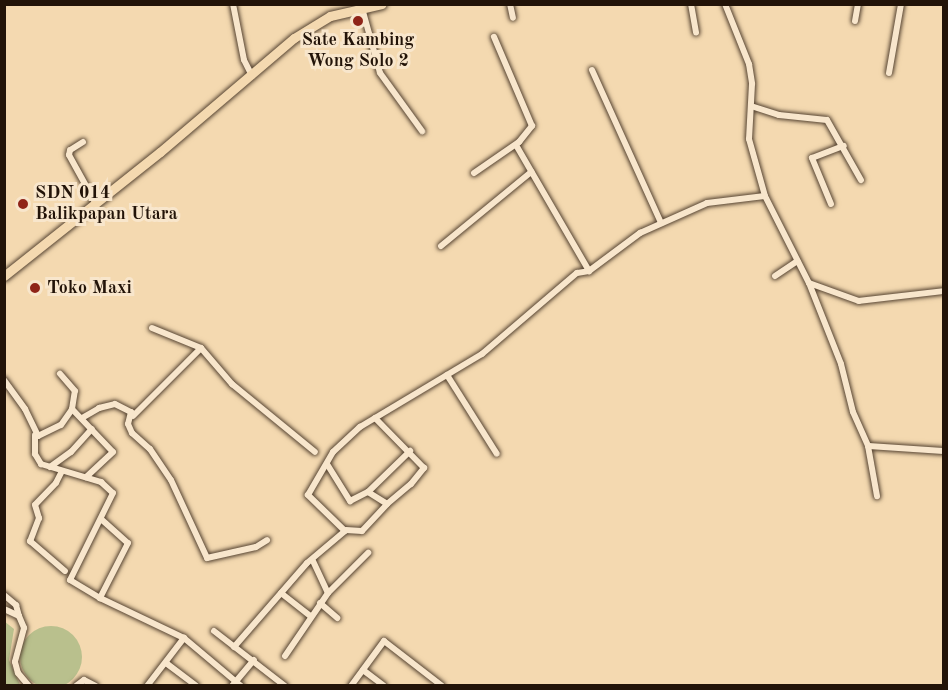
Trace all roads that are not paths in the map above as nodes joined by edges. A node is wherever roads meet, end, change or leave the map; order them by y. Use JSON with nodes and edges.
{"nodes":[{"id":1,"x":233,"y":4,"type":"edge"},
{"id":2,"x":382,"y":4,"type":"edge"},
{"id":3,"x":510,"y":4,"type":"edge"},
{"id":4,"x":691,"y":4,"type":"edge"},
{"id":5,"x":726,"y":4,"type":"edge"},
{"id":6,"x":858,"y":4,"type":"edge"},
{"id":7,"x":901,"y":4,"type":"edge"},
{"id":8,"x":362,"y":8,"type":"junction"},
{"id":9,"x":338,"y":9,"type":"edge"},
{"id":10,"x":513,"y":18,"type":"dead end"},
{"id":11,"x":855,"y":21,"type":"dead end"},
{"id":12,"x":696,"y":33,"type":"dead end"},
{"id":13,"x":494,"y":37,"type":"dead end"},
{"id":14,"x":592,"y":70,"type":"dead end"},
{"id":15,"x":889,"y":73,"type":"dead end"},
{"id":16,"x":252,"y":76,"type":"junction"},
{"id":17,"x":751,"y":106,"type":"junction"},
{"id":18,"x":422,"y":131,"type":"dead end"},
{"id":19,"x":83,"y":142,"type":"dead end"},
{"id":20,"x":516,"y":145,"type":"junction"},
{"id":21,"x":844,"y":146,"type":"junction"},
{"id":22,"x":531,"y":172,"type":"junction"},
{"id":23,"x":474,"y":173,"type":"dead end"},
{"id":24,"x":861,"y":180,"type":"dead end"},
{"id":25,"x":765,"y":196,"type":"junction"},
{"id":26,"x":96,"y":204,"type":"junction"},
{"id":27,"x":831,"y":204,"type":"dead end"},
{"id":28,"x":661,"y":223,"type":"junction"},
{"id":29,"x":441,"y":246,"type":"dead end"},
{"id":30,"x":797,"y":261,"type":"junction"},
{"id":31,"x":589,"y":271,"type":"junction"},
{"id":32,"x":5,"y":276,"type":"edge"},
{"id":33,"x":775,"y":276,"type":"dead end"},
{"id":34,"x":809,"y":283,"type":"junction"},
{"id":35,"x":944,"y":291,"type":"edge"},
{"id":36,"x":152,"y":328,"type":"dead end"},
{"id":37,"x":201,"y":348,"type":"junction"},
{"id":38,"x":60,"y":374,"type":"dead end"},
{"id":39,"x":447,"y":375,"type":"junction"},
{"id":40,"x":4,"y":380,"type":"edge"},
{"id":41,"x":72,"y":409,"type":"junction"},
{"id":42,"x":133,"y":416,"type":"junction"},
{"id":43,"x":82,"y":418,"type":"junction"},
{"id":44,"x":375,"y":418,"type":"junction"},
{"id":45,"x":92,"y":429,"type":"junction"},
{"id":46,"x":35,"y":435,"type":"junction"},
{"id":47,"x":868,"y":446,"type":"junction"},
{"id":48,"x":410,"y":451,"type":"junction"},
{"id":49,"x":944,"y":451,"type":"edge"},
{"id":50,"x":315,"y":452,"type":"dead end"},
{"id":51,"x":497,"y":454,"type":"dead end"},
{"id":52,"x":327,"y":463,"type":"junction"},
{"id":53,"x":56,"y":469,"type":"junction"},
{"id":54,"x":86,"y":477,"type":"junction"},
{"id":55,"x":368,"y":492,"type":"junction"},
{"id":56,"x":877,"y":496,"type":"dead end"},
{"id":57,"x":387,"y":504,"type":"junction"},
{"id":58,"x":101,"y":519,"type":"junction"},
{"id":59,"x":346,"y":530,"type":"junction"},
{"id":60,"x":267,"y":540,"type":"dead end"},
{"id":61,"x":368,"y":554,"type":"dead end"},
{"id":62,"x":313,"y":561,"type":"junction"},
{"id":63,"x":65,"y":571,"type":"dead end"},
{"id":64,"x":328,"y":592,"type":"junction"},
{"id":65,"x":281,"y":593,"type":"junction"},
{"id":66,"x":4,"y":595,"type":"edge"},
{"id":67,"x":100,"y":598,"type":"junction"},
{"id":68,"x":320,"y":603,"type":"junction"},
{"id":69,"x":4,"y":609,"type":"edge"},
{"id":70,"x":19,"y":616,"type":"junction"},
{"id":71,"x":310,"y":616,"type":"junction"},
{"id":72,"x":337,"y":618,"type":"dead end"},
{"id":73,"x":213,"y":632,"type":"dead end"},
{"id":74,"x":184,"y":638,"type":"junction"},
{"id":75,"x":234,"y":647,"type":"junction"},
{"id":76,"x":285,"y":656,"type":"dead end"},
{"id":77,"x":254,"y":660,"type":"junction"},
{"id":78,"x":166,"y":663,"type":"junction"},
{"id":79,"x":363,"y":670,"type":"junction"},
{"id":80,"x":151,"y":684,"type":"edge"},
{"id":81,"x":236,"y":684,"type":"edge"},
{"id":82,"x":29,"y":686,"type":"edge"},
{"id":83,"x":76,"y":686,"type":"edge"},
{"id":84,"x":96,"y":686,"type":"edge"},
{"id":85,"x":196,"y":686,"type":"edge"},
{"id":86,"x":285,"y":686,"type":"edge"},
{"id":87,"x":351,"y":686,"type":"edge"},
{"id":88,"x":384,"y":686,"type":"edge"},
{"id":89,"x":442,"y":686,"type":"edge"}],
"edges":[{"from":1,"to":16,"type":"street"},
{"from":2,"to":8,"type":"highway"},
{"from":3,"to":10,"type":"street"},
{"from":4,"to":12,"type":"street"},
{"from":5,"to":17,"type":"street"},
{"from":6,"to":11,"type":"street"},
{"from":7,"to":15,"type":"street"},
{"from":8,"to":9,"type":"highway"},
{"from":8,"to":18,"type":"street"},
{"from":9,"to":16,"type":"highway"},
{"from":13,"to":20,"type":"street"},
{"from":14,"to":28,"type":"street"},
{"from":16,"to":26,"type":"highway"},
{"from":17,"to":21,"type":"street"},
{"from":17,"to":25,"type":"street"},
{"from":19,"to":26,"type":"street"},
{"from":20,"to":22,"type":"street"},
{"from":20,"to":23,"type":"street"},
{"from":21,"to":24,"type":"street"},
{"from":21,"to":27,"type":"street"},
{"from":22,"to":29,"type":"street"},
{"from":22,"to":31,"type":"street"},
{"from":25,"to":28,"type":"street"},
{"from":25,"to":30,"type":"street"},
{"from":26,"to":32,"type":"highway"},
{"from":28,"to":31,"type":"street"},
{"from":30,"to":33,"type":"street"},
{"from":30,"to":34,"type":"street"},
{"from":31,"to":39,"type":"street"},
{"from":34,"to":35,"type":"street"},
{"from":34,"to":47,"type":"street"},
{"from":36,"to":37,"type":"street"},
{"from":37,"to":42,"type":"street"},
{"from":37,"to":50,"type":"street"},
{"from":38,"to":41,"type":"street"},
{"from":39,"to":44,"type":"street"},
{"from":39,"to":51,"type":"street"},
{"from":40,"to":46,"type":"street"},
{"from":41,"to":43,"type":"street"},
{"from":41,"to":46,"type":"street"},
{"from":42,"to":43,"type":"street"},
{"from":42,"to":60,"type":"street"},
{"from":43,"to":45,"type":"street"},
{"from":44,"to":48,"type":"street"},
{"from":44,"to":52,"type":"street"},
{"from":45,"to":53,"type":"street"},
{"from":45,"to":54,"type":"street"},
{"from":46,"to":53,"type":"street"},
{"from":47,"to":49,"type":"street"},
{"from":47,"to":56,"type":"street"},
{"from":48,"to":55,"type":"street"},
{"from":48,"to":57,"type":"street"},
{"from":52,"to":55,"type":"street"},
{"from":52,"to":59,"type":"street"},
{"from":53,"to":54,"type":"street"},
{"from":53,"to":63,"type":"street"},
{"from":54,"to":58,"type":"street"},
{"from":55,"to":57,"type":"street"},
{"from":57,"to":59,"type":"street"},
{"from":58,"to":67,"type":"street"},
{"from":58,"to":67,"type":"street"},
{"from":59,"to":62,"type":"street"},
{"from":61,"to":64,"type":"street"},
{"from":62,"to":64,"type":"street"},
{"from":62,"to":65,"type":"street"},
{"from":64,"to":68,"type":"street"},
{"from":65,"to":71,"type":"street"},
{"from":65,"to":75,"type":"street"},
{"from":66,"to":70,"type":"street"},
{"from":67,"to":74,"type":"street"},
{"from":68,"to":71,"type":"street"},
{"from":68,"to":72,"type":"street"},
{"from":69,"to":70,"type":"street"},
{"from":70,"to":82,"type":"street"},
{"from":71,"to":76,"type":"street"},
{"from":73,"to":75,"type":"street"},
{"from":74,"to":78,"type":"street"},
{"from":74,"to":81,"type":"street"},
{"from":75,"to":77,"type":"street"},
{"from":77,"to":81,"type":"street"},
{"from":77,"to":86,"type":"street"},
{"from":78,"to":80,"type":"street"},
{"from":78,"to":85,"type":"street"},
{"from":79,"to":87,"type":"street"},
{"from":79,"to":88,"type":"street"},
{"from":79,"to":89,"type":"street"},
{"from":83,"to":84,"type":"street"}]}
